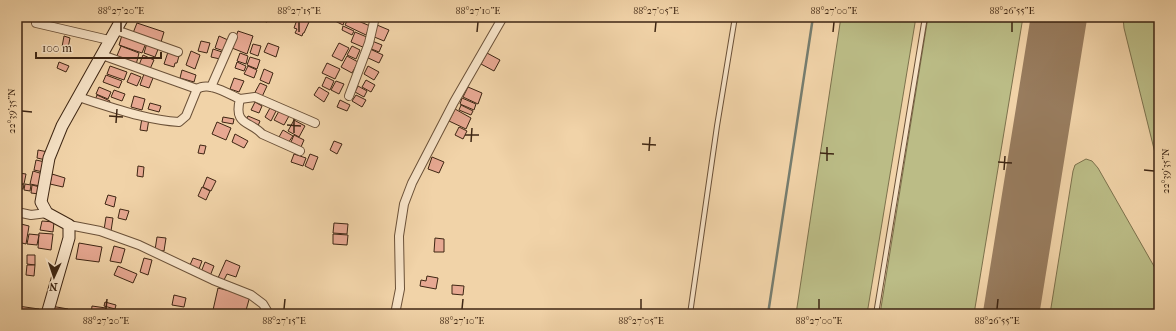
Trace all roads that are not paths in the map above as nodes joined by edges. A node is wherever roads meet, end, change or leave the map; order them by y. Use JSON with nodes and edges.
{"nodes":[{"id":1,"x":123,"y":17,"type":"edge"},
{"id":2,"x":375,"y":17,"type":"edge"},
{"id":3,"x":503,"y":17,"type":"edge"},
{"id":4,"x":735,"y":17,"type":"edge"},
{"id":5,"x":925,"y":17,"type":"edge"},
{"id":6,"x":36,"y":23,"type":"dead end"},
{"id":7,"x":116,"y":30,"type":"junction"},
{"id":8,"x":233,"y":37,"type":"dead end"},
{"id":9,"x":110,"y":40,"type":"junction"},
{"id":10,"x":178,"y":52,"type":"dead end"},
{"id":11,"x":102,"y":55,"type":"junction"},
{"id":12,"x":211,"y":87,"type":"junction"},
{"id":13,"x":197,"y":89,"type":"junction"},
{"id":14,"x":349,"y":96,"type":"dead end"},
{"id":15,"x":78,"y":97,"type":"junction"},
{"id":16,"x":240,"y":100,"type":"junction"},
{"id":17,"x":314,"y":123,"type":"dead end"},
{"id":18,"x":300,"y":151,"type":"dead end"},
{"id":19,"x":17,"y":212,"type":"edge"},
{"id":20,"x":47,"y":213,"type":"junction"},
{"id":21,"x":69,"y":225,"type":"junction"},
{"id":22,"x":47,"y":314,"type":"edge"},
{"id":23,"x":270,"y":314,"type":"edge"},
{"id":24,"x":395,"y":314,"type":"edge"},
{"id":25,"x":690,"y":314,"type":"edge"},
{"id":26,"x":876,"y":314,"type":"edge"}],
"edges":[{"from":1,"to":7,"type":"street"},
{"from":2,"to":14,"type":"street"},
{"from":3,"to":24,"type":"street"},
{"from":4,"to":25,"type":"lane"},
{"from":5,"to":26,"type":"lane"},
{"from":6,"to":9,"type":"street"},
{"from":7,"to":9,"type":"street"},
{"from":7,"to":10,"type":"street"},
{"from":8,"to":12,"type":"street"},
{"from":9,"to":11,"type":"street"},
{"from":11,"to":13,"type":"street"},
{"from":11,"to":15,"type":"street"},
{"from":12,"to":13,"type":"street"},
{"from":12,"to":16,"type":"street"},
{"from":13,"to":15,"type":"street"},
{"from":15,"to":20,"type":"street"},
{"from":16,"to":17,"type":"street"},
{"from":16,"to":18,"type":"street"},
{"from":19,"to":20,"type":"street"},
{"from":20,"to":21,"type":"street"},
{"from":21,"to":22,"type":"street"},
{"from":21,"to":23,"type":"street"}]}
